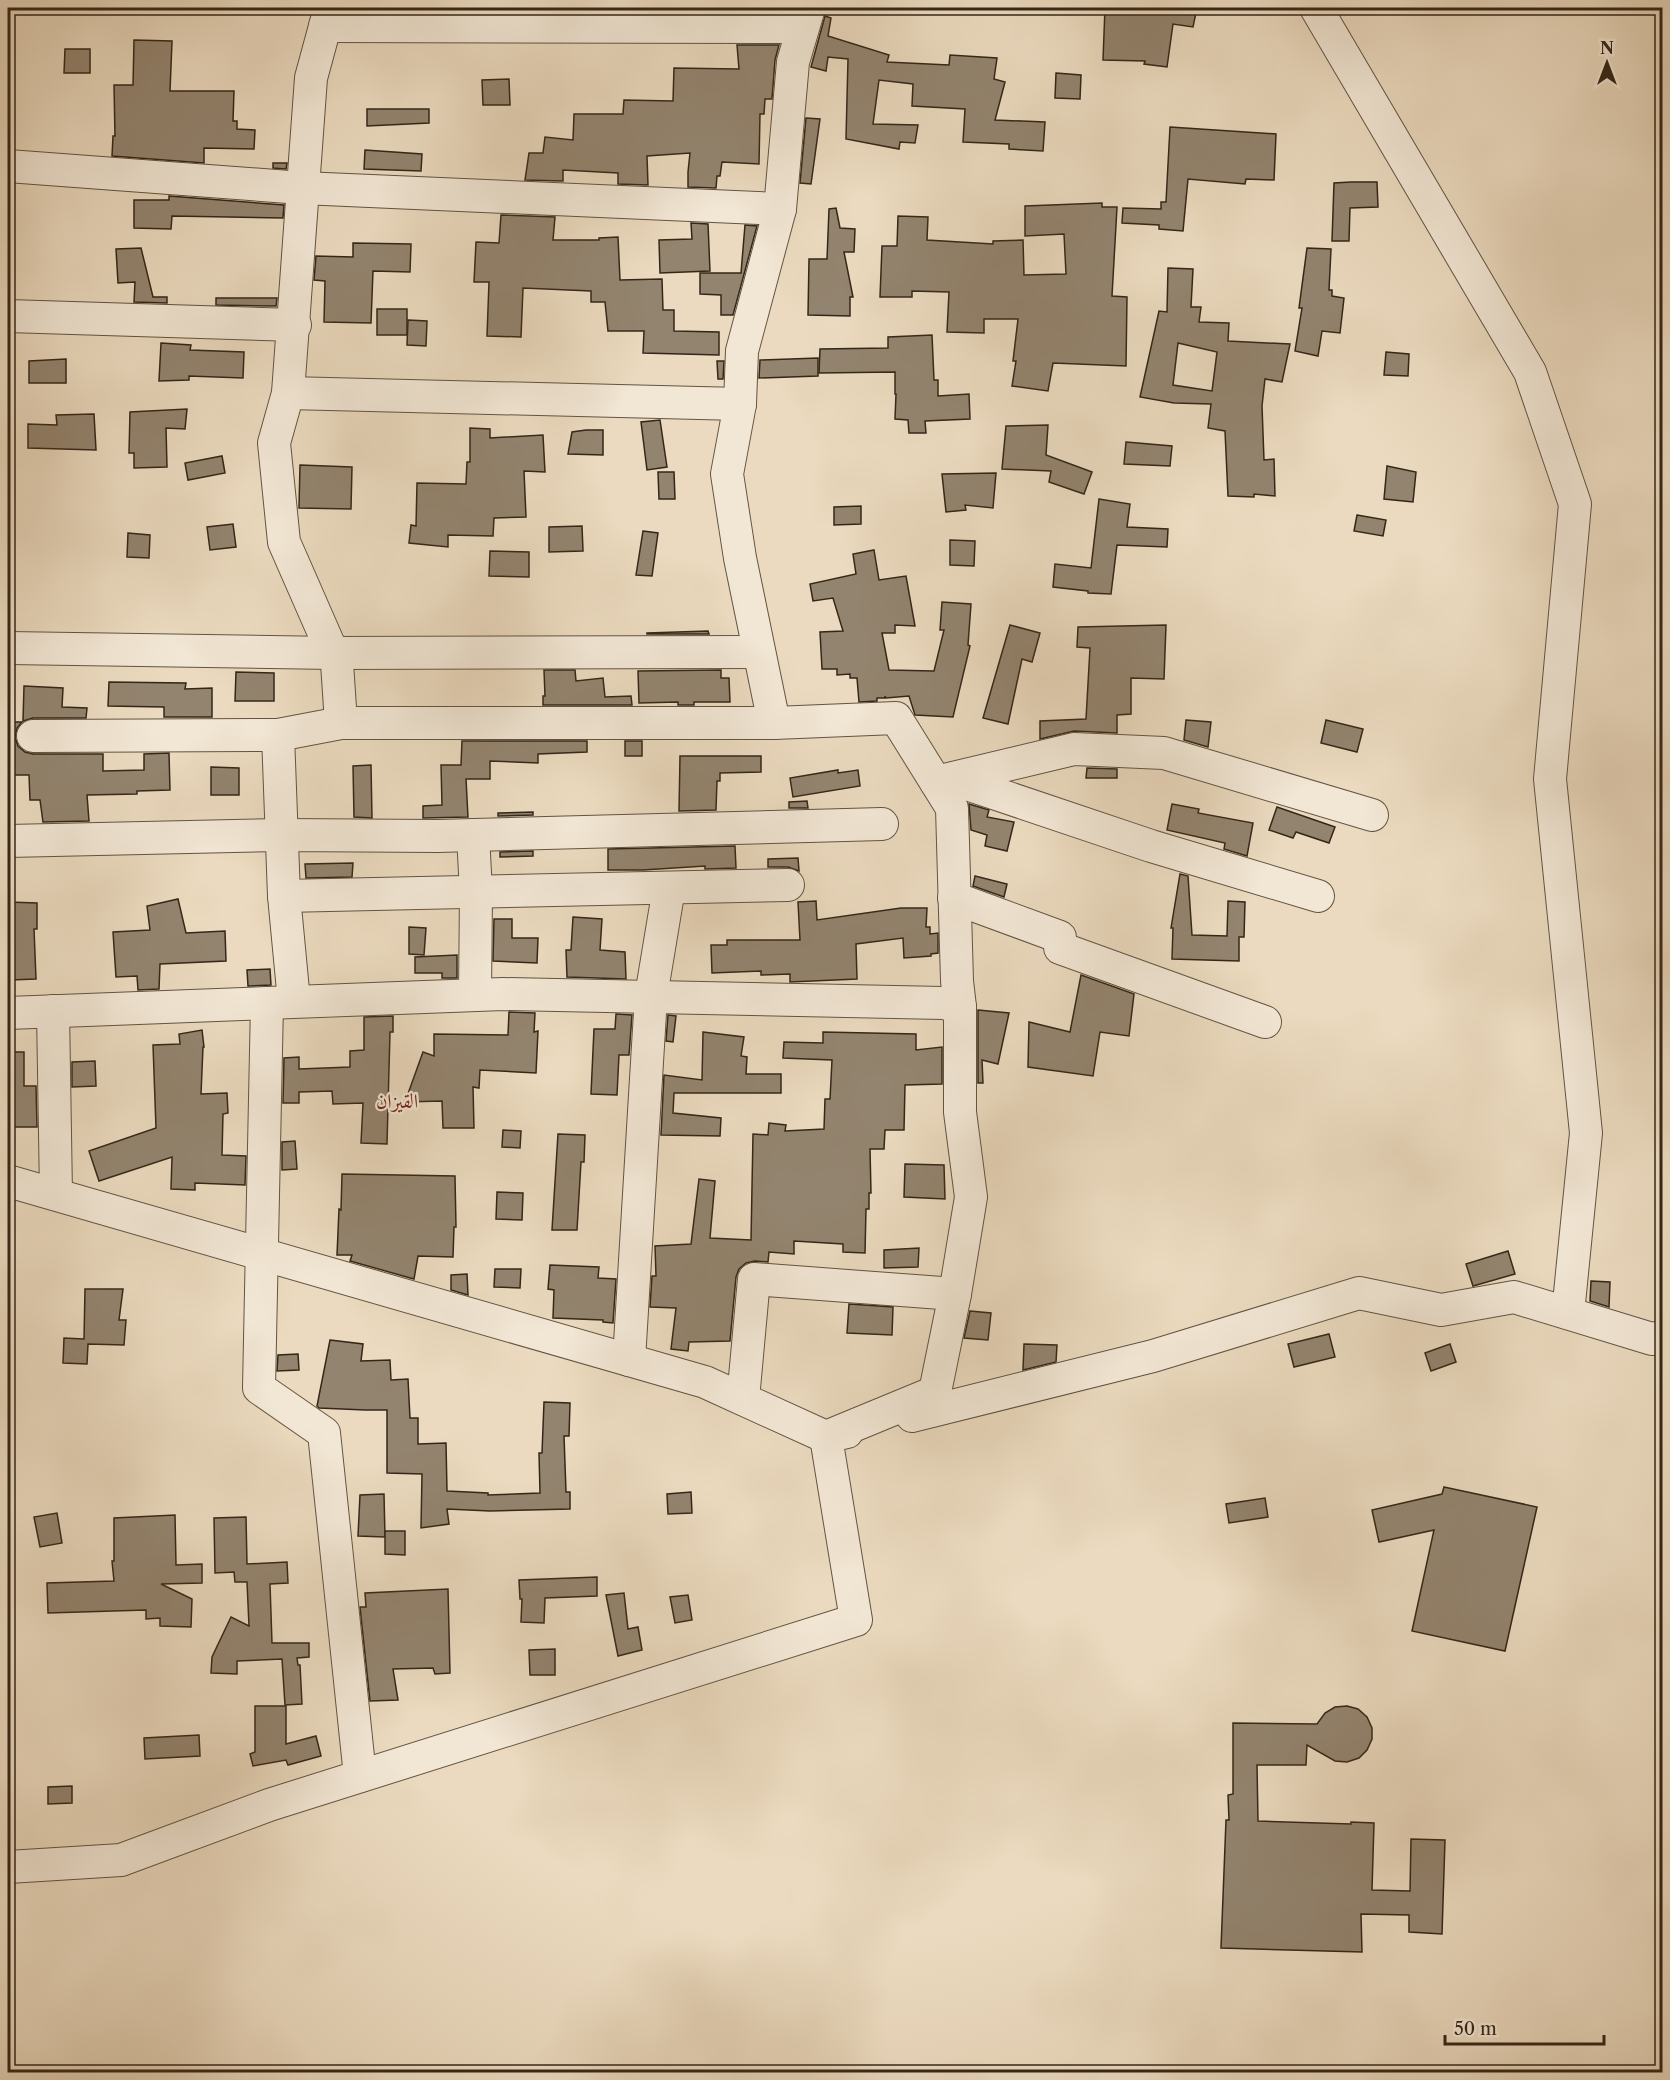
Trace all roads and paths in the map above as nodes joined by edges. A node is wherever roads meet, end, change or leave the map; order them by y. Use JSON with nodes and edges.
{"nodes":[{"id":1,"x":1316,"y":8,"type":"edge"},
{"id":2,"x":327,"y":17,"type":"edge"},
{"id":3,"x":806,"y":17,"type":"edge"},
{"id":4,"x":8,"y":166,"type":"edge"},
{"id":5,"x":302,"y":188,"type":"junction"},
{"id":6,"x":780,"y":209,"type":"junction"},
{"id":7,"x":8,"y":316,"type":"edge"},
{"id":8,"x":295,"y":325,"type":"junction"},
{"id":9,"x":288,"y":393,"type":"junction"},
{"id":10,"x":740,"y":404,"type":"junction"},
{"id":11,"x":8,"y":648,"type":"edge"},
{"id":12,"x":759,"y":652,"type":"junction"},
{"id":13,"x":333,"y":653,"type":"junction"},
{"id":14,"x":341,"y":723,"type":"junction"},
{"id":15,"x":774,"y":723,"type":"junction"},
{"id":16,"x":278,"y":735,"type":"junction"},
{"id":17,"x":33,"y":736,"type":"dead end"},
{"id":18,"x":944,"y":780,"type":"junction"},
{"id":19,"x":1372,"y":816,"type":"dead end"},
{"id":20,"x":882,"y":824,"type":"dead end"},
{"id":21,"x":281,"y":835,"type":"junction"},
{"id":22,"x":473,"y":835,"type":"junction"},
{"id":23,"x":8,"y":841,"type":"edge"},
{"id":24,"x":788,"y":885,"type":"dead end"},
{"id":25,"x":669,"y":888,"type":"junction"},
{"id":26,"x":476,"y":892,"type":"junction"},
{"id":27,"x":284,"y":896,"type":"junction"},
{"id":28,"x":1318,"y":896,"type":"dead end"},
{"id":29,"x":954,"y":898,"type":"junction"},
{"id":30,"x":475,"y":996,"type":"junction"},
{"id":31,"x":651,"y":996,"type":"junction"},
{"id":32,"x":280,"y":1002,"type":"junction"},
{"id":33,"x":960,"y":1007,"type":"junction"},
{"id":34,"x":52,"y":1011,"type":"junction"},
{"id":35,"x":8,"y":1013,"type":"edge"},
{"id":36,"x":1265,"y":1022,"type":"dead end"},
{"id":37,"x":8,"y":1181,"type":"edge"},
{"id":38,"x":56,"y":1194,"type":"junction"},
{"id":39,"x":262,"y":1254,"type":"junction"},
{"id":40,"x":955,"y":1294,"type":"junction"},
{"id":41,"x":1568,"y":1313,"type":"junction"},
{"id":42,"x":1662,"y":1338,"type":"edge"},
{"id":43,"x":629,"y":1360,"type":"junction"},
{"id":44,"x":743,"y":1399,"type":"junction"},
{"id":45,"x":826,"y":1437,"type":"junction"},
{"id":46,"x":360,"y":1776,"type":"junction"},
{"id":47,"x":8,"y":1867,"type":"edge"}],
"edges":[{"from":1,"to":41,"type":"street"},
{"from":2,"to":3,"type":"street"},
{"from":2,"to":5,"type":"street"},
{"from":3,"to":6,"type":"street"},
{"from":4,"to":5,"type":"street"},
{"from":5,"to":6,"type":"street"},
{"from":5,"to":8,"type":"street"},
{"from":6,"to":10,"type":"street"},
{"from":7,"to":8,"type":"street"},
{"from":8,"to":9,"type":"street"},
{"from":9,"to":10,"type":"street"},
{"from":9,"to":13,"type":"street"},
{"from":10,"to":12,"type":"street"},
{"from":11,"to":13,"type":"street"},
{"from":12,"to":13,"type":"street"},
{"from":12,"to":15,"type":"street"},
{"from":13,"to":14,"type":"street"},
{"from":14,"to":15,"type":"street"},
{"from":14,"to":16,"type":"street"},
{"from":15,"to":18,"type":"street"},
{"from":16,"to":17,"type":"street"},
{"from":16,"to":21,"type":"street"},
{"from":18,"to":19,"type":"street"},
{"from":18,"to":28,"type":"street"},
{"from":18,"to":29,"type":"street"},
{"from":20,"to":22,"type":"street"},
{"from":21,"to":22,"type":"street"},
{"from":21,"to":23,"type":"street"},
{"from":21,"to":27,"type":"street"},
{"from":22,"to":26,"type":"street"},
{"from":24,"to":25,"type":"street"},
{"from":25,"to":26,"type":"street"},
{"from":25,"to":31,"type":"street"},
{"from":26,"to":27,"type":"street"},
{"from":26,"to":30,"type":"street"},
{"from":27,"to":32,"type":"street"},
{"from":29,"to":33,"type":"street"},
{"from":29,"to":36,"type":"street"},
{"from":30,"to":31,"type":"street"},
{"from":30,"to":32,"type":"street"},
{"from":31,"to":33,"type":"street"},
{"from":31,"to":43,"type":"street"},
{"from":32,"to":34,"type":"street"},
{"from":32,"to":39,"type":"street"},
{"from":33,"to":40,"type":"street"},
{"from":34,"to":35,"type":"street"},
{"from":34,"to":38,"type":"street"},
{"from":37,"to":38,"type":"street"},
{"from":38,"to":39,"type":"street"},
{"from":39,"to":43,"type":"street"},
{"from":39,"to":46,"type":"street"},
{"from":40,"to":44,"type":"street"},
{"from":40,"to":45,"type":"street"},
{"from":41,"to":42,"type":"street"},
{"from":41,"to":45,"type":"street"},
{"from":43,"to":44,"type":"street"},
{"from":44,"to":45,"type":"street"},
{"from":45,"to":46,"type":"street"},
{"from":46,"to":47,"type":"street"}]}
